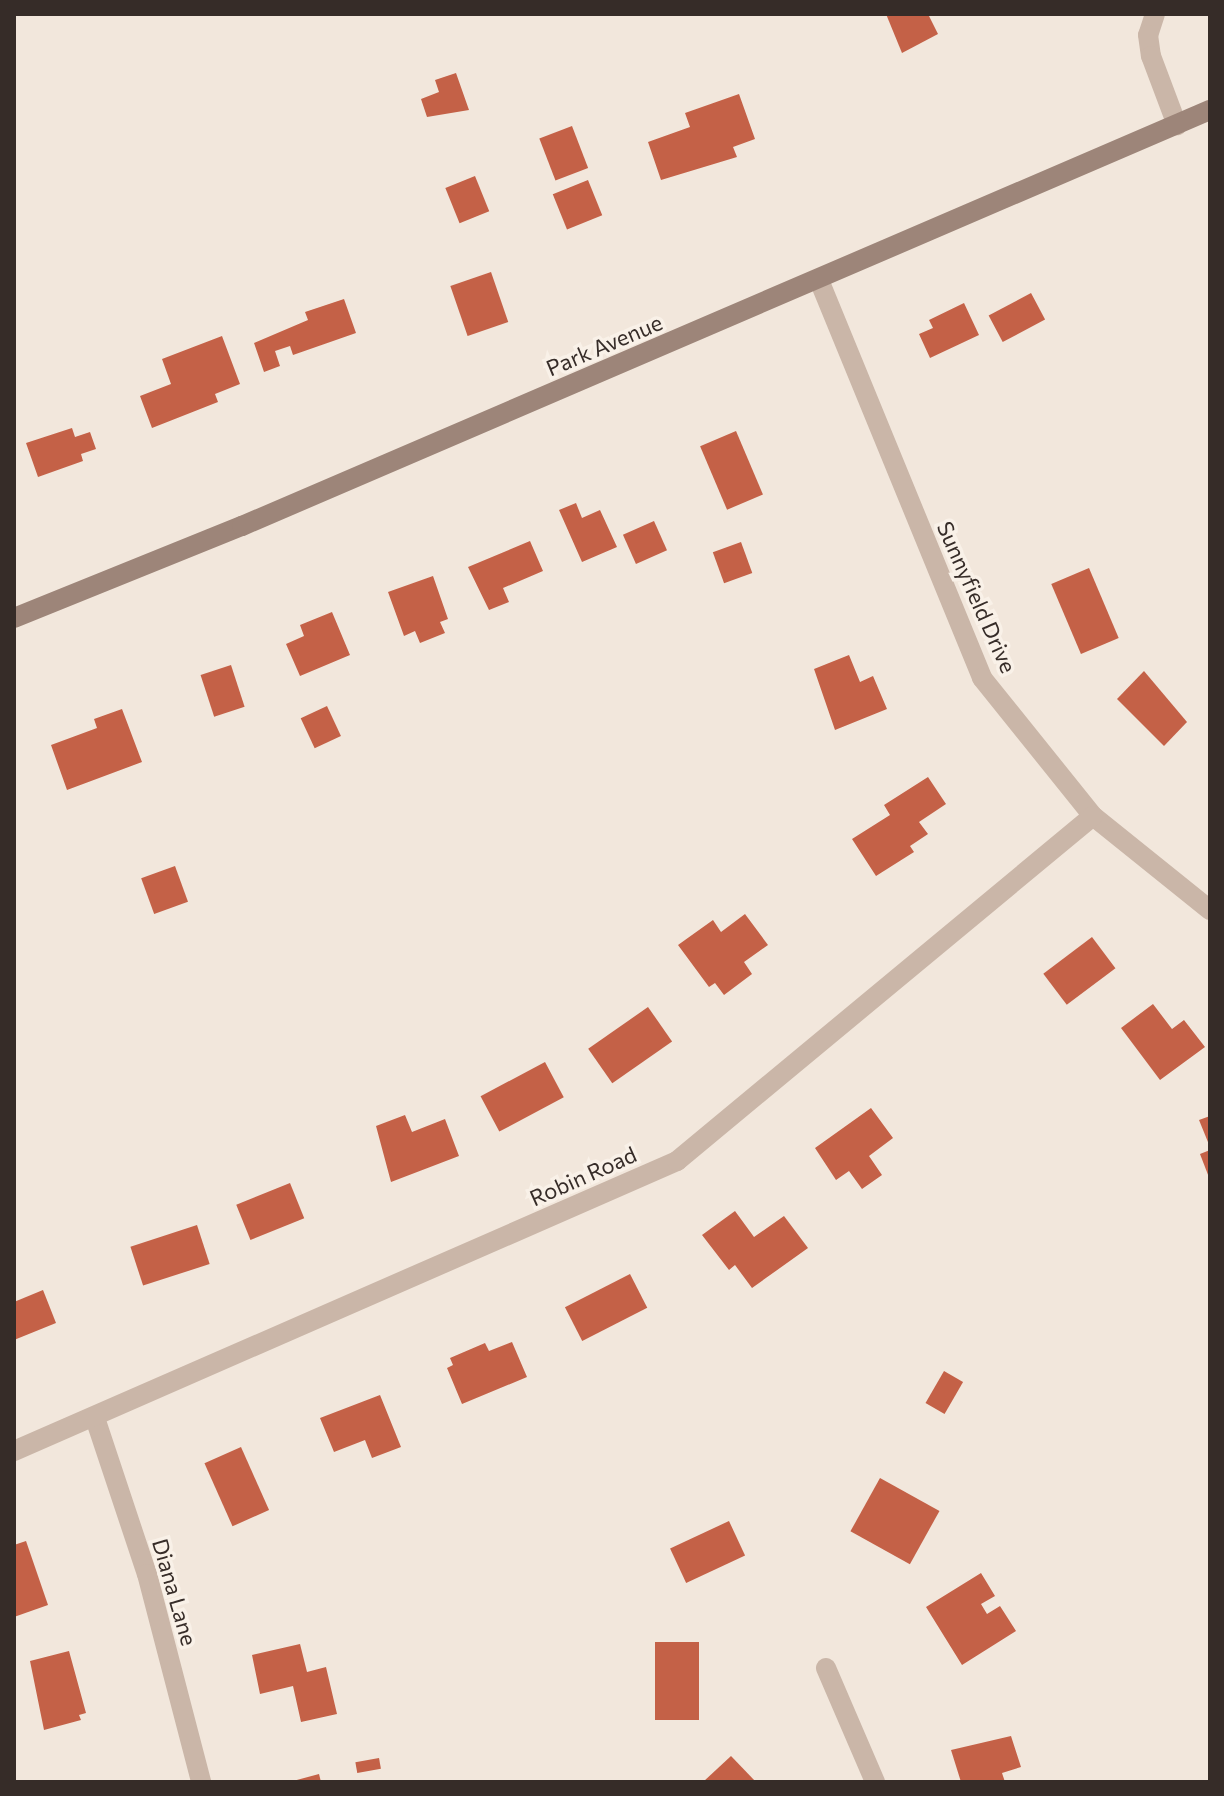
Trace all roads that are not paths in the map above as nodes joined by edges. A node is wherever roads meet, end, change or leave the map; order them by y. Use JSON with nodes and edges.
{"nodes":[{"id":1,"x":1155,"y":14,"type":"edge"},
{"id":2,"x":1210,"y":110,"type":"edge"},
{"id":3,"x":1177,"y":125,"type":"junction"},
{"id":4,"x":819,"y":280,"type":"junction"},
{"id":5,"x":14,"y":618,"type":"edge"},
{"id":6,"x":1093,"y":816,"type":"junction"},
{"id":7,"x":1210,"y":910,"type":"edge"},
{"id":8,"x":95,"y":1418,"type":"junction"},
{"id":9,"x":14,"y":1451,"type":"edge"},
{"id":10,"x":826,"y":1668,"type":"dead end"},
{"id":11,"x":201,"y":1782,"type":"edge"},
{"id":12,"x":875,"y":1782,"type":"edge"}],
"edges":[{"from":1,"to":3,"type":"street"},
{"from":2,"to":3,"type":"main road","name":"Park Avenue"},
{"from":3,"to":4,"type":"main road","name":"Park Avenue"},
{"from":4,"to":5,"type":"main road","name":"Park Avenue"},
{"from":4,"to":6,"type":"street","name":"Sunnyfield Drive"},
{"from":6,"to":7,"type":"street","name":"Sunnyfield Drive"},
{"from":6,"to":8,"type":"street","name":"Robin Road"},
{"from":8,"to":9,"type":"street","name":"Robin Road"},
{"from":8,"to":11,"type":"street","name":"Diana Lane"},
{"from":10,"to":12,"type":"street"}]}
